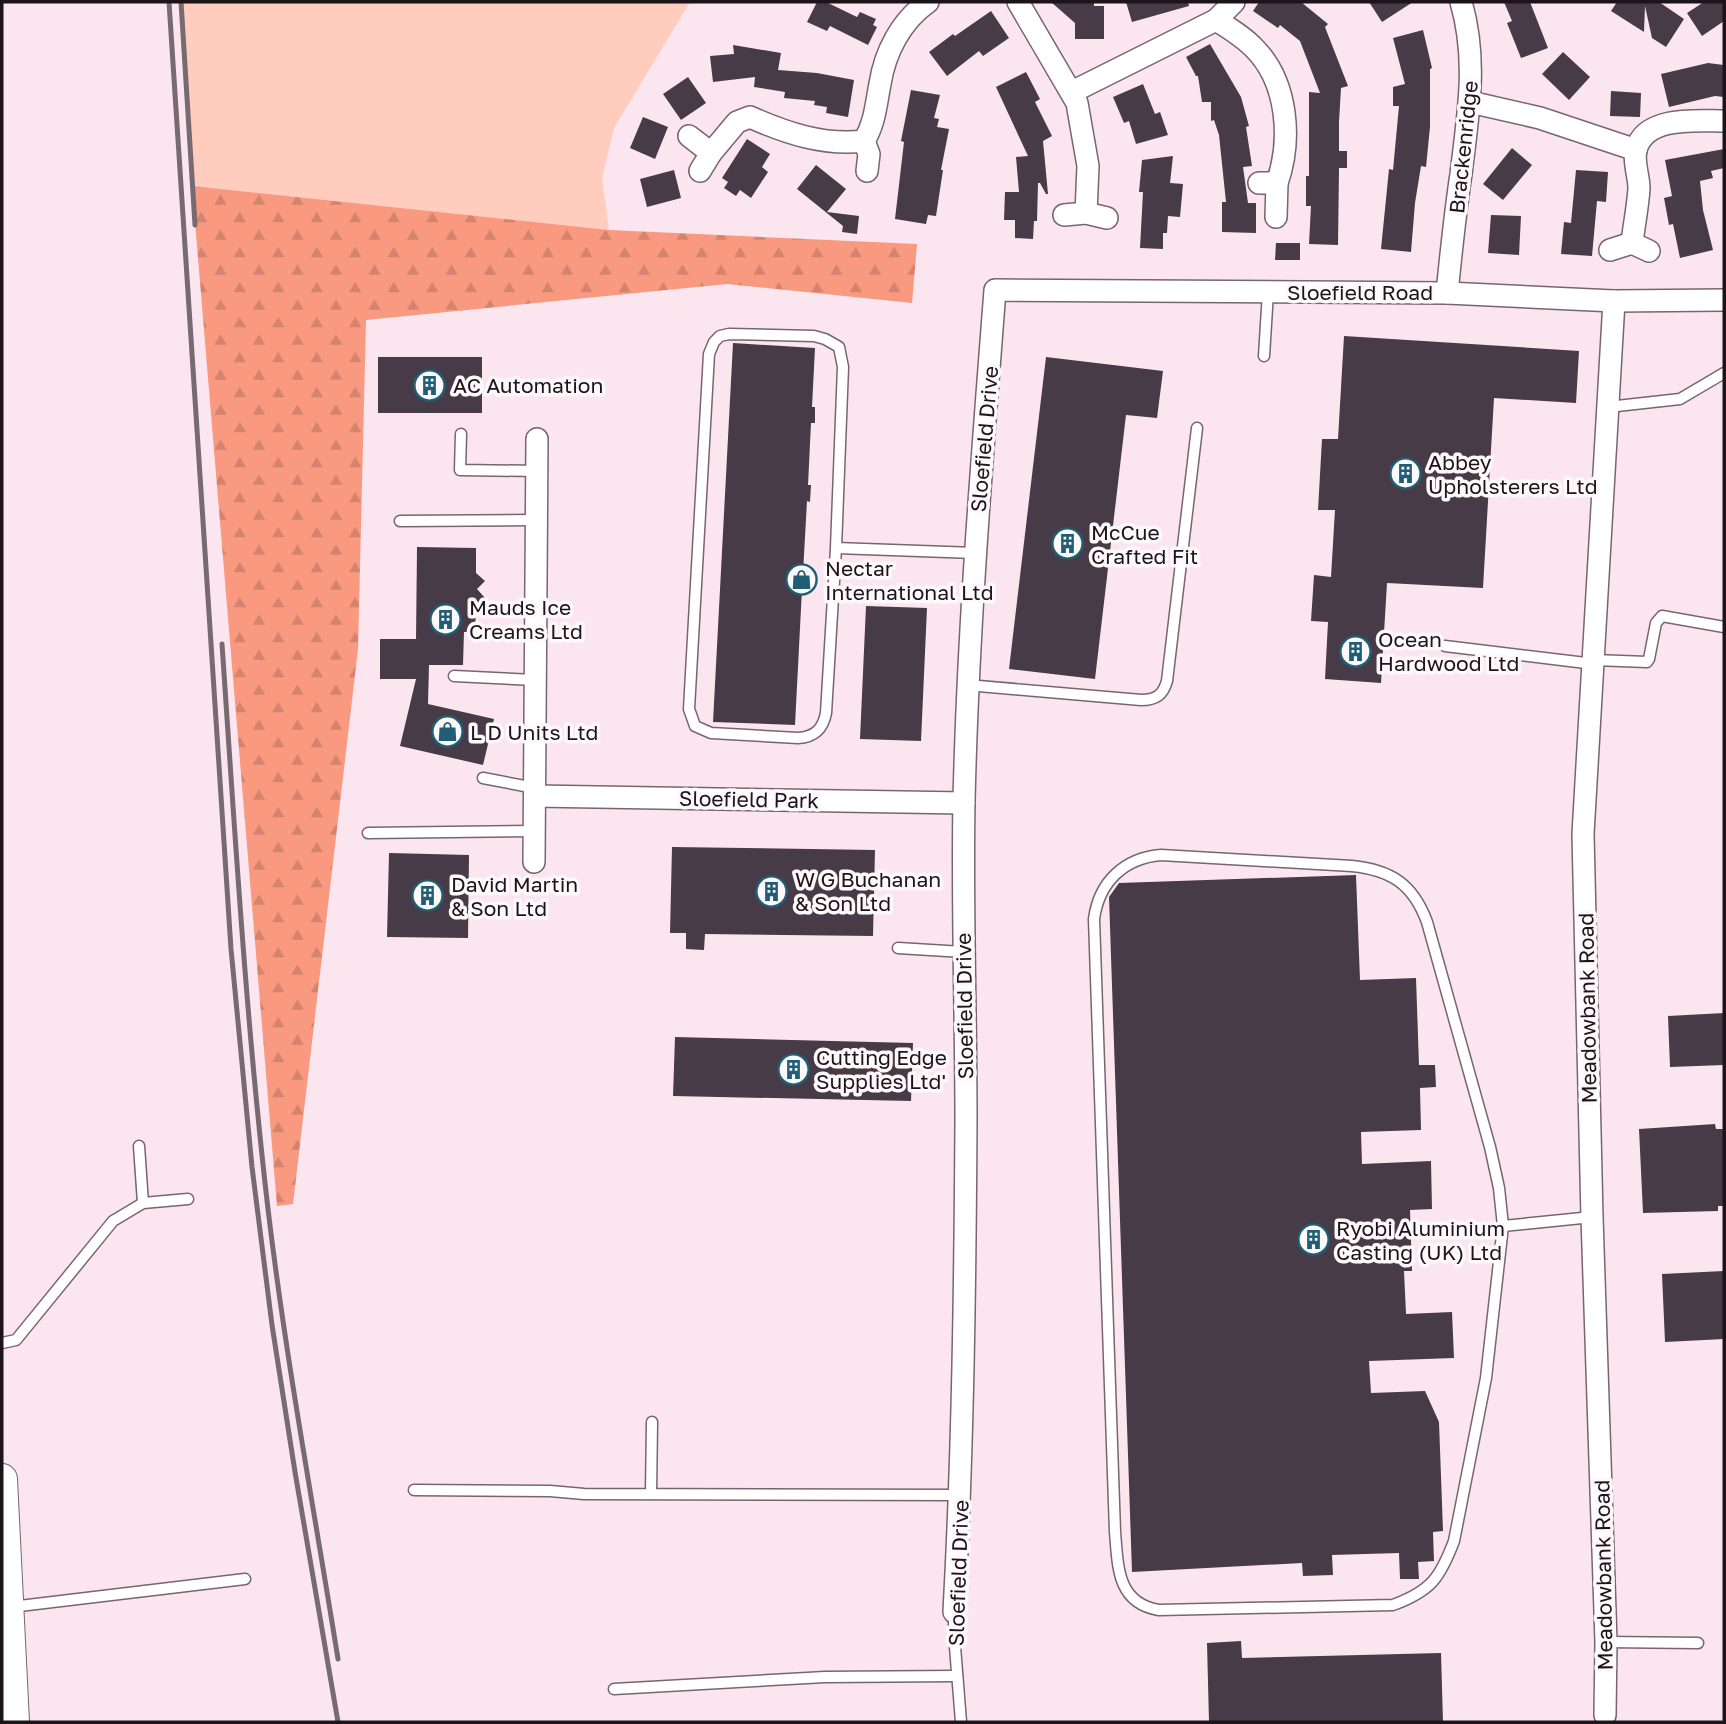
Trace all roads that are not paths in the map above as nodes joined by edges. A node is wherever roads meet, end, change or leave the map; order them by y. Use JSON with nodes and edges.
{"nodes":[{"id":1,"x":1018,"y":2,"type":"edge"},
{"id":2,"x":1234,"y":2,"type":"edge"},
{"id":3,"x":1461,"y":2,"type":"edge"},
{"id":4,"x":914,"y":5,"type":"edge"},
{"id":5,"x":1216,"y":20,"type":"junction"},
{"id":6,"x":1072,"y":92,"type":"junction"},
{"id":7,"x":1470,"y":102,"type":"junction"},
{"id":8,"x":1724,"y":121,"type":"edge"},
{"id":9,"x":689,"y":135,"type":"dead end"},
{"id":10,"x":864,"y":141,"type":"junction"},
{"id":11,"x":1636,"y":150,"type":"junction"},
{"id":12,"x":867,"y":171,"type":"dead end"},
{"id":13,"x":1064,"y":215,"type":"dead end"},
{"id":14,"x":1276,"y":217,"type":"dead end"},
{"id":15,"x":1610,"y":250,"type":"dead end"},
{"id":16,"x":995,"y":290,"type":"joint"},
{"id":17,"x":1268,"y":292,"type":"junction"},
{"id":18,"x":1447,"y":293,"type":"junction"},
{"id":19,"x":1724,"y":300,"type":"edge"},
{"id":20,"x":1614,"y":301,"type":"junction"},
{"id":21,"x":1264,"y":356,"type":"dead end"},
{"id":22,"x":1724,"y":373,"type":"edge"},
{"id":23,"x":1608,"y":407,"type":"junction"},
{"id":24,"x":1197,"y":428,"type":"dead end"},
{"id":25,"x":461,"y":434,"type":"dead end"},
{"id":26,"x":537,"y":439,"type":"dead end"},
{"id":27,"x":537,"y":471,"type":"junction"},
{"id":28,"x":536,"y":520,"type":"junction"},
{"id":29,"x":400,"y":521,"type":"dead end"},
{"id":30,"x":836,"y":548,"type":"junction"},
{"id":31,"x":975,"y":553,"type":"junction"},
{"id":32,"x":1724,"y":627,"type":"edge"},
{"id":33,"x":1445,"y":646,"type":"dead end"},
{"id":34,"x":1594,"y":662,"type":"junction"},
{"id":35,"x":454,"y":676,"type":"dead end"},
{"id":36,"x":535,"y":680,"type":"junction"},
{"id":37,"x":967,"y":685,"type":"junction"},
{"id":38,"x":483,"y":778,"type":"dead end"},
{"id":39,"x":535,"y":792,"type":"junction"},
{"id":40,"x":964,"y":803,"type":"junction"},
{"id":41,"x":534,"y":831,"type":"junction"},
{"id":42,"x":368,"y":833,"type":"dead end"},
{"id":43,"x":534,"y":862,"type":"dead end"},
{"id":44,"x":898,"y":948,"type":"dead end"},
{"id":45,"x":963,"y":952,"type":"junction"},
{"id":46,"x":139,"y":1146,"type":"dead end"},
{"id":47,"x":188,"y":1199,"type":"dead end"},
{"id":48,"x":143,"y":1203,"type":"junction"},
{"id":49,"x":1592,"y":1217,"type":"junction"},
{"id":50,"x":1503,"y":1226,"type":"junction"},
{"id":51,"x":2,"y":1343,"type":"edge"},
{"id":52,"x":652,"y":1422,"type":"dead end"},
{"id":53,"x":2,"y":1479,"type":"edge"},
{"id":54,"x":414,"y":1490,"type":"dead end"},
{"id":55,"x":651,"y":1493,"type":"junction"},
{"id":56,"x":961,"y":1495,"type":"junction"},
{"id":57,"x":246,"y":1580,"type":"dead end"},
{"id":58,"x":9,"y":1607,"type":"junction"},
{"id":59,"x":954,"y":1612,"type":"joint"},
{"id":60,"x":1606,"y":1642,"type":"junction"},
{"id":61,"x":1698,"y":1643,"type":"dead end"},
{"id":62,"x":957,"y":1676,"type":"junction"},
{"id":63,"x":614,"y":1689,"type":"dead end"},
{"id":64,"x":10,"y":1710,"type":"edge"},
{"id":65,"x":1605,"y":1719,"type":"edge"},
{"id":66,"x":961,"y":1722,"type":"edge"}],
"edges":[{"from":1,"to":6,"type":"street"},
{"from":2,"to":5,"type":"street"},
{"from":3,"to":7,"type":"street","name":"Brackenridge"},
{"from":4,"to":10,"type":"street"},
{"from":5,"to":6,"type":"street"},
{"from":5,"to":14,"type":"street"},
{"from":6,"to":13,"type":"street"},
{"from":7,"to":11,"type":"street"},
{"from":7,"to":18,"type":"street","name":"Brackenridge"},
{"from":8,"to":11,"type":"street"},
{"from":9,"to":10,"type":"street"},
{"from":10,"to":12,"type":"street"},
{"from":11,"to":15,"type":"street"},
{"from":16,"to":17,"type":"street","name":"Sloefield Road"},
{"from":16,"to":31,"type":"street","name":"Sloefield Drive"},
{"from":17,"to":18,"type":"street","name":"Sloefield Road"},
{"from":17,"to":21,"type":"lane"},
{"from":18,"to":20,"type":"street","name":"Sloefield Road"},
{"from":19,"to":20,"type":"street","name":"Sloefield Road"},
{"from":20,"to":23,"type":"street","name":"Meadowbank Road"},
{"from":22,"to":23,"type":"lane"},
{"from":23,"to":34,"type":"street","name":"Meadowbank Road"},
{"from":24,"to":37,"type":"lane"},
{"from":25,"to":27,"type":"lane"},
{"from":26,"to":27,"type":"street"},
{"from":27,"to":28,"type":"street"},
{"from":28,"to":29,"type":"lane"},
{"from":28,"to":36,"type":"street"},
{"from":30,"to":30,"type":"lane"},
{"from":30,"to":31,"type":"lane"},
{"from":31,"to":37,"type":"street","name":"Sloefield Drive"},
{"from":32,"to":34,"type":"lane"},
{"from":33,"to":34,"type":"lane"},
{"from":34,"to":49,"type":"street","name":"Meadowbank Road"},
{"from":35,"to":36,"type":"lane"},
{"from":36,"to":39,"type":"street"},
{"from":37,"to":40,"type":"street","name":"Sloefield Drive"},
{"from":38,"to":39,"type":"lane"},
{"from":39,"to":40,"type":"street","name":"Sloefield Park"},
{"from":39,"to":41,"type":"street"},
{"from":40,"to":45,"type":"street","name":"Sloefield Drive"},
{"from":41,"to":42,"type":"lane"},
{"from":41,"to":43,"type":"street"},
{"from":44,"to":45,"type":"lane"},
{"from":45,"to":56,"type":"street","name":"Sloefield Drive"},
{"from":46,"to":48,"type":"lane"},
{"from":47,"to":48,"type":"lane"},
{"from":48,"to":51,"type":"lane"},
{"from":49,"to":50,"type":"lane"},
{"from":49,"to":60,"type":"street","name":"Meadowbank Road"},
{"from":50,"to":50,"type":"lane"},
{"from":52,"to":55,"type":"lane"},
{"from":53,"to":58,"type":"main road"},
{"from":54,"to":55,"type":"lane"},
{"from":55,"to":56,"type":"lane"},
{"from":56,"to":59,"type":"street","name":"Sloefield Drive"},
{"from":57,"to":58,"type":"lane"},
{"from":58,"to":64,"type":"main road"},
{"from":59,"to":62,"type":"lane","name":"Sloefield Drive"},
{"from":60,"to":61,"type":"lane"},
{"from":60,"to":65,"type":"street","name":"Meadowbank Road"},
{"from":62,"to":63,"type":"lane"},
{"from":62,"to":66,"type":"lane","name":"Sloefield Drive"}]}
